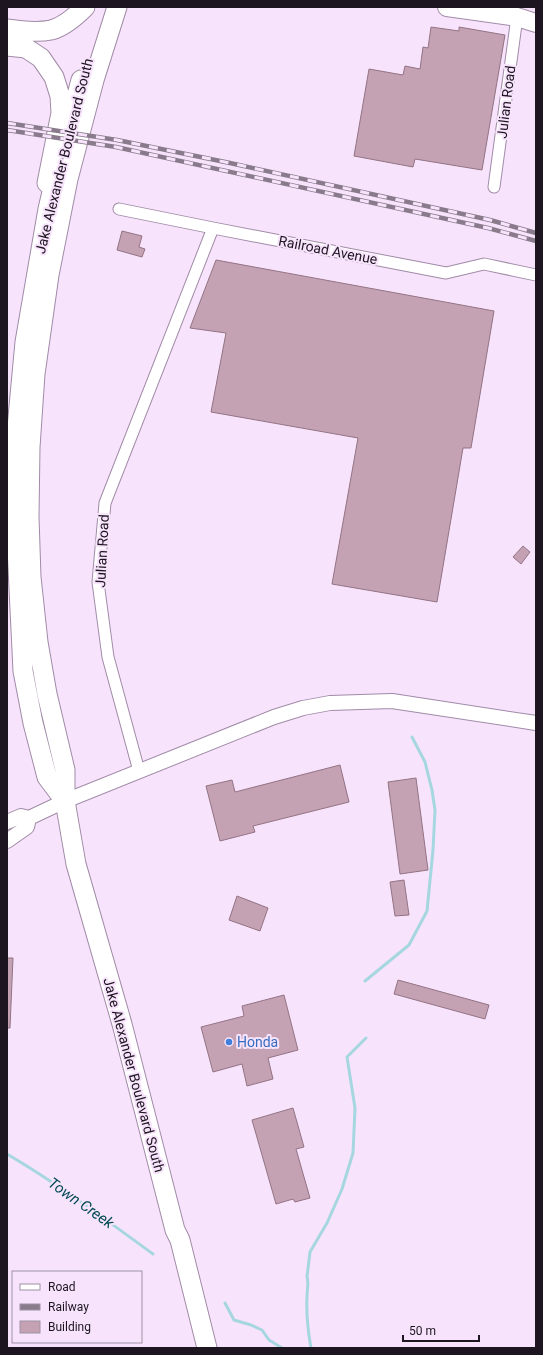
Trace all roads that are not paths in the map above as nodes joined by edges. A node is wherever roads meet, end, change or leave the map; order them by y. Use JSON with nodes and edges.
{"nodes":[{"id":1,"x":85,"y":7,"type":"edge"},
{"id":2,"x":104,"y":7,"type":"edge"},
{"id":3,"x":116,"y":7,"type":"edge"},
{"id":4,"x":447,"y":7,"type":"edge"},
{"id":5,"x":517,"y":17,"type":"junction"},
{"id":6,"x":536,"y":23,"type":"edge"},
{"id":7,"x":7,"y":29,"type":"edge"},
{"id":8,"x":7,"y":46,"type":"edge"},
{"id":9,"x":494,"y":188,"type":"dead end"},
{"id":10,"x":120,"y":209,"type":"dead end"},
{"id":11,"x":213,"y":228,"type":"junction"},
{"id":12,"x":536,"y":275,"type":"edge"},
{"id":13,"x":34,"y":283,"type":"junction"},
{"id":14,"x":536,"y":723,"type":"edge"},
{"id":15,"x":139,"y":771,"type":"junction"},
{"id":16,"x":64,"y":801,"type":"junction"},
{"id":17,"x":30,"y":818,"type":"junction"},
{"id":18,"x":7,"y":822,"type":"edge"},
{"id":19,"x":7,"y":841,"type":"edge"},
{"id":20,"x":207,"y":1348,"type":"edge"}],
"edges":[{"from":1,"to":7,"type":"highway"},
{"from":2,"to":13,"type":"highway","name":"Jake Alexander Boulevard South"},
{"from":3,"to":16,"type":"highway","name":"Jake Alexander Boulevard South"},
{"from":4,"to":5,"type":"main road"},
{"from":5,"to":6,"type":"main road"},
{"from":5,"to":9,"type":"street","name":"Julian Road"},
{"from":8,"to":13,"type":"highway"},
{"from":10,"to":11,"type":"street","name":"Railroad Avenue"},
{"from":11,"to":12,"type":"street","name":"Railroad Avenue"},
{"from":11,"to":15,"type":"street","name":"Julian Road"},
{"from":13,"to":16,"type":"highway","name":"Jake Alexander Boulevard South"},
{"from":14,"to":15,"type":"street"},
{"from":15,"to":16,"type":"street"},
{"from":16,"to":17,"type":"street"},
{"from":16,"to":20,"type":"highway","name":"Jake Alexander Boulevard South"},
{"from":17,"to":18,"type":"street"},
{"from":17,"to":19,"type":"street"}]}
